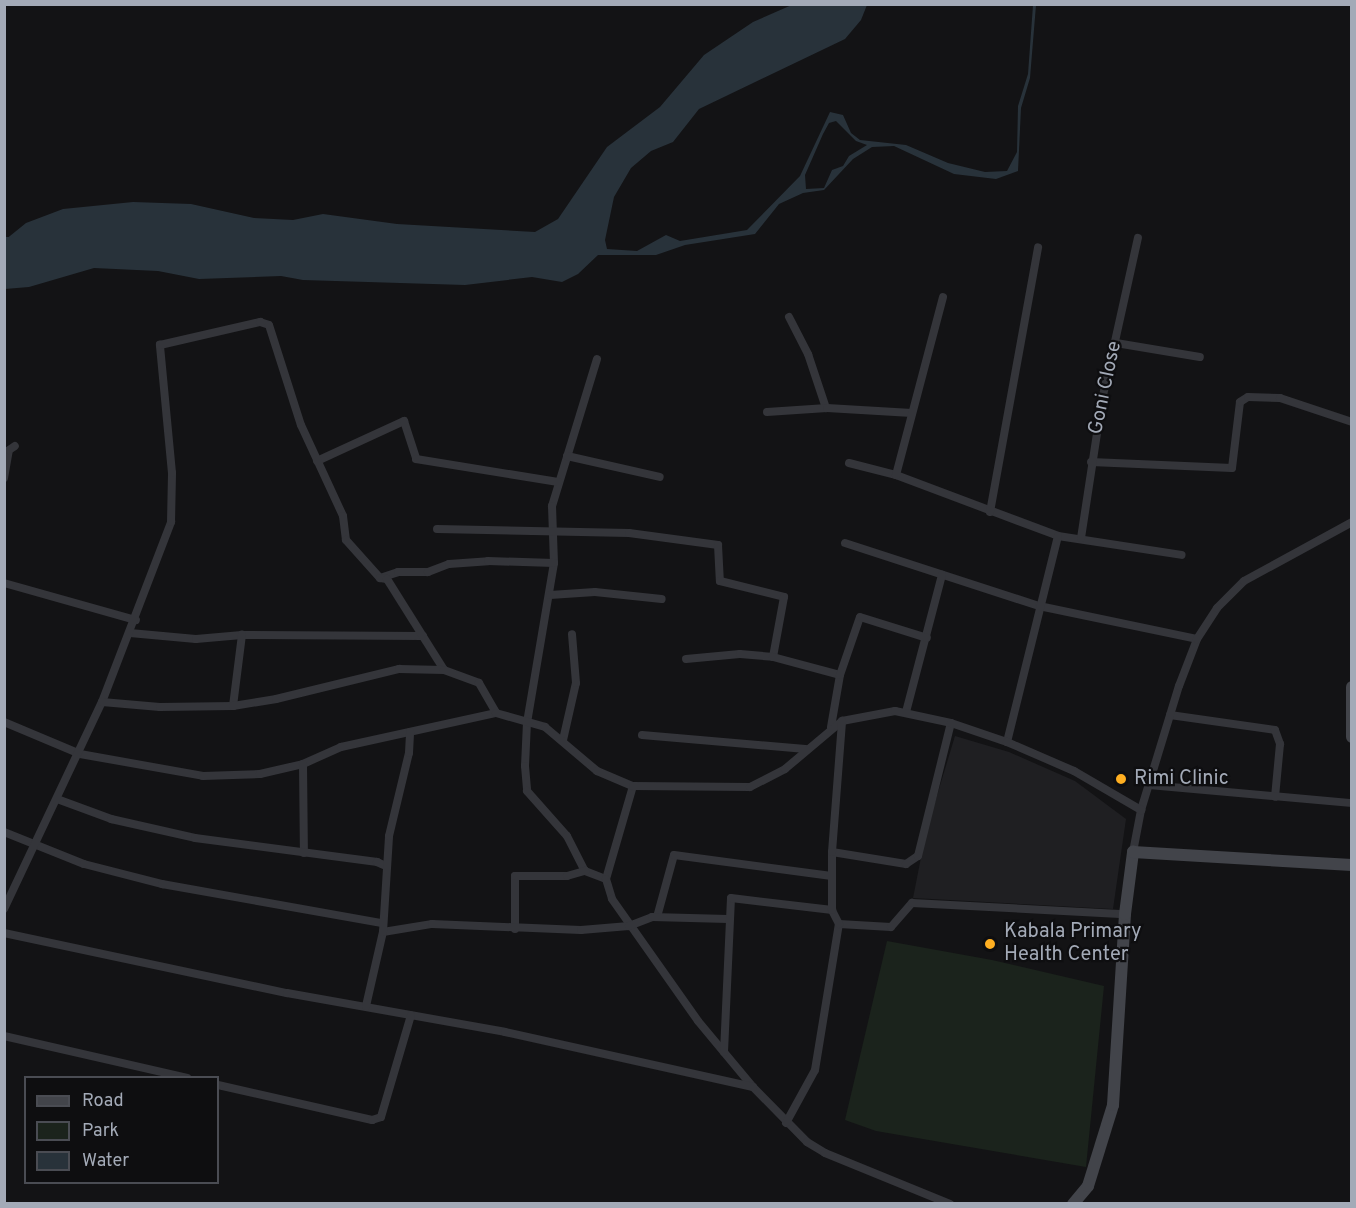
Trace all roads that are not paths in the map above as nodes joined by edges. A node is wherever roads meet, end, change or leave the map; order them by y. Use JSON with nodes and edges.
{"nodes":[{"id":1,"x":1138,"y":238,"type":"dead end"},
{"id":2,"x":1038,"y":247,"type":"dead end"},
{"id":3,"x":943,"y":297,"type":"dead end"},
{"id":4,"x":789,"y":317,"type":"dead end"},
{"id":5,"x":1116,"y":344,"type":"junction"},
{"id":6,"x":1200,"y":357,"type":"dead end"},
{"id":7,"x":597,"y":359,"type":"dead end"},
{"id":8,"x":826,"y":408,"type":"junction"},
{"id":9,"x":767,"y":412,"type":"dead end"},
{"id":10,"x":912,"y":413,"type":"junction"},
{"id":11,"x":1352,"y":422,"type":"edge"},
{"id":12,"x":15,"y":446,"type":"dead end"},
{"id":13,"x":567,"y":456,"type":"junction"},
{"id":14,"x":317,"y":461,"type":"junction"},
{"id":15,"x":1091,"y":462,"type":"junction"},
{"id":16,"x":849,"y":463,"type":"dead end"},
{"id":17,"x":897,"y":475,"type":"junction"},
{"id":18,"x":660,"y":477,"type":"dead end"},
{"id":19,"x":4,"y":478,"type":"edge"},
{"id":20,"x":558,"y":482,"type":"junction"},
{"id":21,"x":990,"y":512,"type":"junction"},
{"id":22,"x":1352,"y":522,"type":"edge"},
{"id":23,"x":437,"y":529,"type":"dead end"},
{"id":24,"x":554,"y":529,"type":"junction"},
{"id":25,"x":1058,"y":536,"type":"junction"},
{"id":26,"x":1081,"y":538,"type":"junction"},
{"id":27,"x":845,"y":543,"type":"dead end"},
{"id":28,"x":1182,"y":555,"type":"dead end"},
{"id":29,"x":554,"y":563,"type":"junction"},
{"id":30,"x":942,"y":575,"type":"junction"},
{"id":31,"x":380,"y":578,"type":"junction"},
{"id":32,"x":4,"y":583,"type":"edge"},
{"id":33,"x":550,"y":595,"type":"junction"},
{"id":34,"x":662,"y":599,"type":"dead end"},
{"id":35,"x":1039,"y":606,"type":"junction"},
{"id":36,"x":136,"y":620,"type":"junction"},
{"id":37,"x":130,"y":633,"type":"junction"},
{"id":38,"x":572,"y":634,"type":"dead end"},
{"id":39,"x":242,"y":635,"type":"junction"},
{"id":40,"x":423,"y":636,"type":"junction"},
{"id":41,"x":927,"y":638,"type":"junction"},
{"id":42,"x":1197,"y":639,"type":"junction"},
{"id":43,"x":773,"y":657,"type":"junction"},
{"id":44,"x":687,"y":659,"type":"dead end"},
{"id":45,"x":444,"y":670,"type":"junction"},
{"id":46,"x":840,"y":675,"type":"junction"},
{"id":47,"x":1352,"y":687,"type":"edge"},
{"id":48,"x":102,"y":702,"type":"junction"},
{"id":49,"x":233,"y":706,"type":"junction"},
{"id":50,"x":906,"y":712,"type":"junction"},
{"id":51,"x":496,"y":713,"type":"junction"},
{"id":52,"x":1170,"y":715,"type":"junction"},
{"id":53,"x":842,"y":721,"type":"junction"},
{"id":54,"x":4,"y":722,"type":"edge"},
{"id":55,"x":527,"y":722,"type":"junction"},
{"id":56,"x":951,"y":723,"type":"junction"},
{"id":57,"x":831,"y":727,"type":"junction"},
{"id":58,"x":410,"y":732,"type":"junction"},
{"id":59,"x":642,"y":735,"type":"dead end"},
{"id":60,"x":1352,"y":737,"type":"edge"},
{"id":61,"x":563,"y":740,"type":"junction"},
{"id":62,"x":1007,"y":742,"type":"junction"},
{"id":63,"x":805,"y":749,"type":"junction"},
{"id":64,"x":80,"y":754,"type":"junction"},
{"id":65,"x":303,"y":764,"type":"junction"},
{"id":66,"x":1149,"y":785,"type":"junction"},
{"id":67,"x":633,"y":786,"type":"junction"},
{"id":68,"x":1275,"y":797,"type":"junction"},
{"id":69,"x":57,"y":799,"type":"junction"},
{"id":70,"x":1352,"y":803,"type":"edge"},
{"id":71,"x":1141,"y":810,"type":"junction"},
{"id":72,"x":4,"y":832,"type":"edge"},
{"id":73,"x":35,"y":845,"type":"junction"},
{"id":74,"x":832,"y":852,"type":"junction"},
{"id":75,"x":1133,"y":852,"type":"junction"},
{"id":76,"x":304,"y":853,"type":"junction"},
{"id":77,"x":1352,"y":865,"type":"edge"},
{"id":78,"x":386,"y":866,"type":"junction"},
{"id":79,"x":585,"y":872,"type":"junction"},
{"id":80,"x":832,"y":876,"type":"junction"},
{"id":81,"x":606,"y":879,"type":"junction"},
{"id":82,"x":4,"y":909,"type":"edge"},
{"id":83,"x":832,"y":909,"type":"junction"},
{"id":84,"x":1125,"y":914,"type":"junction"},
{"id":85,"x":657,"y":917,"type":"junction"},
{"id":86,"x":728,"y":919,"type":"junction"},
{"id":87,"x":839,"y":924,"type":"junction"},
{"id":88,"x":629,"y":926,"type":"junction"},
{"id":89,"x":382,"y":928,"type":"junction"},
{"id":90,"x":515,"y":929,"type":"junction"},
{"id":91,"x":4,"y":933,"type":"edge"},
{"id":92,"x":366,"y":1006,"type":"junction"},
{"id":93,"x":411,"y":1015,"type":"junction"},
{"id":94,"x":4,"y":1036,"type":"edge"},
{"id":95,"x":724,"y":1052,"type":"junction"},
{"id":96,"x":183,"y":1076,"type":"edge"},
{"id":97,"x":219,"y":1084,"type":"edge"},
{"id":98,"x":753,"y":1087,"type":"junction"},
{"id":99,"x":786,"y":1123,"type":"junction"},
{"id":100,"x":950,"y":1203,"type":"edge"},
{"id":101,"x":1073,"y":1203,"type":"edge"}],
"edges":[{"from":1,"to":5,"type":"street","name":"Goni Close"},
{"from":2,"to":21,"type":"street"},
{"from":3,"to":10,"type":"street"},
{"from":4,"to":8,"type":"street"},
{"from":5,"to":6,"type":"street"},
{"from":5,"to":15,"type":"street","name":"Goni Close"},
{"from":7,"to":13,"type":"street"},
{"from":8,"to":9,"type":"street"},
{"from":8,"to":10,"type":"street"},
{"from":10,"to":17,"type":"street"},
{"from":11,"to":15,"type":"street"},
{"from":12,"to":19,"type":"street"},
{"from":13,"to":18,"type":"street"},
{"from":13,"to":20,"type":"street"},
{"from":14,"to":20,"type":"street"},
{"from":14,"to":31,"type":"street"},
{"from":14,"to":36,"type":"street"},
{"from":15,"to":26,"type":"street","name":"Goni Close"},
{"from":16,"to":17,"type":"street"},
{"from":17,"to":21,"type":"street"},
{"from":20,"to":24,"type":"street"},
{"from":21,"to":25,"type":"street"},
{"from":22,"to":42,"type":"street"},
{"from":23,"to":24,"type":"street"},
{"from":24,"to":29,"type":"street"},
{"from":24,"to":43,"type":"street"},
{"from":25,"to":26,"type":"street"},
{"from":25,"to":35,"type":"street"},
{"from":26,"to":28,"type":"street"},
{"from":27,"to":30,"type":"street"},
{"from":29,"to":31,"type":"street"},
{"from":29,"to":33,"type":"street"},
{"from":30,"to":35,"type":"street"},
{"from":30,"to":41,"type":"street"},
{"from":31,"to":40,"type":"street"},
{"from":32,"to":36,"type":"street"},
{"from":33,"to":34,"type":"street"},
{"from":33,"to":55,"type":"street"},
{"from":35,"to":42,"type":"street"},
{"from":35,"to":62,"type":"street"},
{"from":36,"to":37,"type":"street"},
{"from":37,"to":39,"type":"street"},
{"from":37,"to":48,"type":"street"},
{"from":38,"to":61,"type":"street"},
{"from":39,"to":40,"type":"street"},
{"from":39,"to":49,"type":"street"},
{"from":40,"to":45,"type":"street"},
{"from":41,"to":46,"type":"street"},
{"from":41,"to":50,"type":"street"},
{"from":42,"to":52,"type":"street"},
{"from":43,"to":44,"type":"street"},
{"from":43,"to":46,"type":"street"},
{"from":45,"to":49,"type":"street"},
{"from":45,"to":51,"type":"street"},
{"from":46,"to":57,"type":"street"},
{"from":47,"to":60,"type":"street"},
{"from":48,"to":49,"type":"street"},
{"from":48,"to":64,"type":"street"},
{"from":50,"to":53,"type":"street"},
{"from":50,"to":56,"type":"street"},
{"from":51,"to":55,"type":"street"},
{"from":51,"to":58,"type":"street"},
{"from":52,"to":66,"type":"street"},
{"from":52,"to":68,"type":"street"},
{"from":53,"to":57,"type":"street"},
{"from":53,"to":74,"type":"street"},
{"from":54,"to":64,"type":"street"},
{"from":55,"to":61,"type":"street"},
{"from":55,"to":79,"type":"street"},
{"from":56,"to":62,"type":"street"},
{"from":56,"to":74,"type":"street"},
{"from":57,"to":63,"type":"street"},
{"from":58,"to":65,"type":"street"},
{"from":58,"to":78,"type":"street"},
{"from":59,"to":63,"type":"street"},
{"from":61,"to":67,"type":"street"},
{"from":62,"to":71,"type":"street"},
{"from":63,"to":67,"type":"street"},
{"from":64,"to":65,"type":"street"},
{"from":64,"to":69,"type":"street"},
{"from":65,"to":76,"type":"street"},
{"from":66,"to":68,"type":"street"},
{"from":66,"to":71,"type":"street"},
{"from":67,"to":81,"type":"street"},
{"from":68,"to":70,"type":"street"},
{"from":69,"to":73,"type":"street"},
{"from":69,"to":76,"type":"street"},
{"from":71,"to":75,"type":"street"},
{"from":72,"to":73,"type":"street"},
{"from":73,"to":82,"type":"street"},
{"from":73,"to":89,"type":"street"},
{"from":74,"to":80,"type":"street"},
{"from":75,"to":77,"type":"street"},
{"from":75,"to":84,"type":"street"},
{"from":76,"to":78,"type":"street"},
{"from":78,"to":89,"type":"street"},
{"from":79,"to":81,"type":"street"},
{"from":79,"to":90,"type":"street"},
{"from":80,"to":83,"type":"street"},
{"from":80,"to":85,"type":"street"},
{"from":81,"to":88,"type":"street"},
{"from":83,"to":86,"type":"street"},
{"from":83,"to":87,"type":"street"},
{"from":84,"to":87,"type":"street"},
{"from":84,"to":101,"type":"street"},
{"from":85,"to":86,"type":"street"},
{"from":85,"to":88,"type":"street"},
{"from":86,"to":95,"type":"street"},
{"from":87,"to":99,"type":"street"},
{"from":88,"to":90,"type":"street"},
{"from":88,"to":95,"type":"street"},
{"from":89,"to":90,"type":"street"},
{"from":89,"to":92,"type":"street"},
{"from":91,"to":92,"type":"street"},
{"from":92,"to":93,"type":"street"},
{"from":93,"to":97,"type":"street"},
{"from":93,"to":98,"type":"street"},
{"from":94,"to":96,"type":"street"},
{"from":95,"to":98,"type":"street"},
{"from":98,"to":99,"type":"street"},
{"from":99,"to":100,"type":"street"}]}
